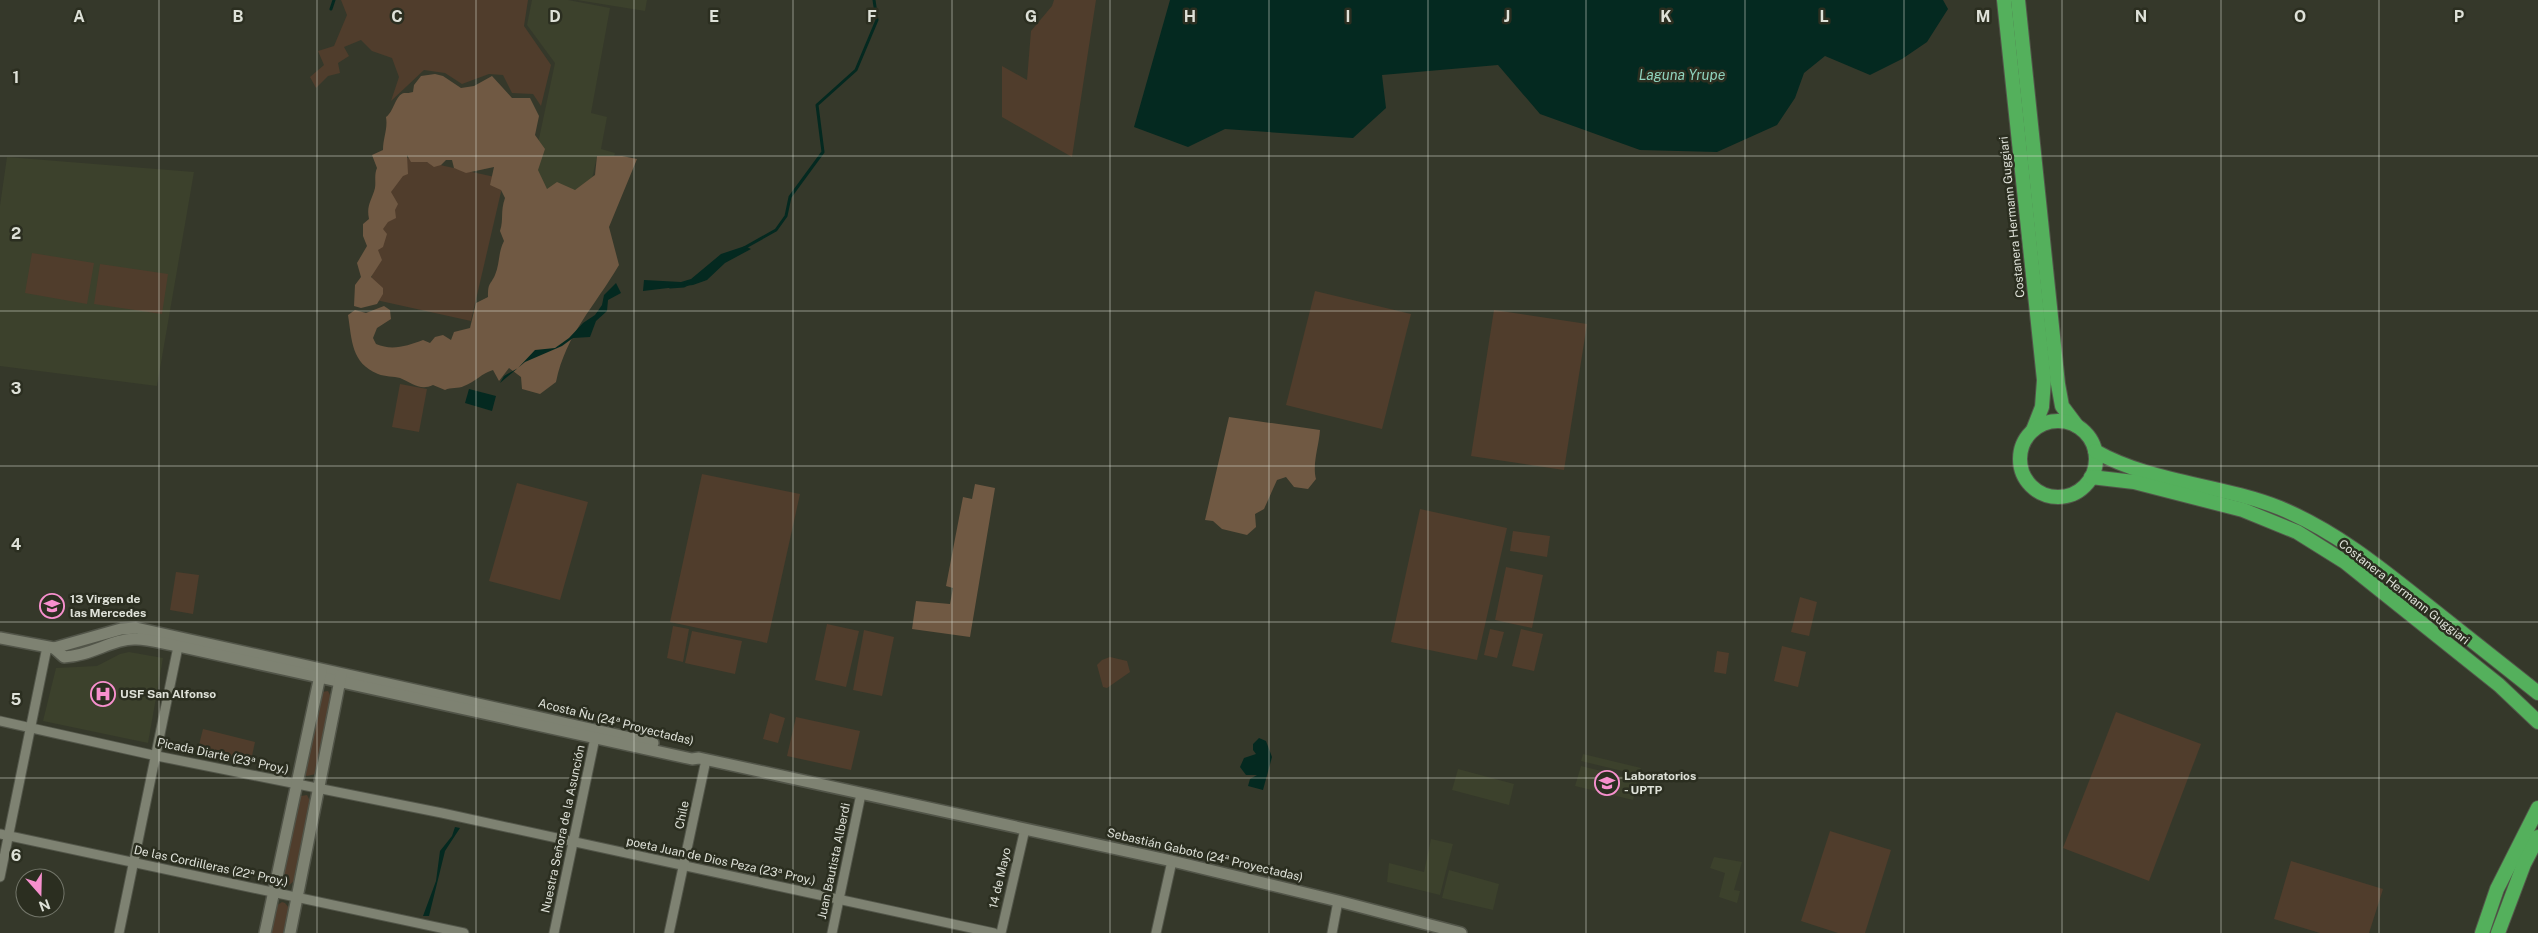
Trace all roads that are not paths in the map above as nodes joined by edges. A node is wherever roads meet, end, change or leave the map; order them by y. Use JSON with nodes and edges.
{"nodes":[{"id":1,"x":2004,"y":0,"type":"edge"},
{"id":2,"x":2018,"y":0,"type":"edge"},
{"id":3,"x":2077,"y":426,"type":"junction"},
{"id":4,"x":2033,"y":430,"type":"junction"},
{"id":5,"x":2095,"y":451,"type":"junction"},
{"id":6,"x":2091,"y":477,"type":"junction"},
{"id":7,"x":0,"y":638,"type":"edge"},
{"id":8,"x":179,"y":641,"type":"junction"},
{"id":9,"x":50,"y":648,"type":"junction"},
{"id":10,"x":320,"y":672,"type":"junction"},
{"id":11,"x":340,"y":677,"type":"junction"},
{"id":12,"x":2538,"y":693,"type":"edge"},
{"id":13,"x":0,"y":721,"type":"edge"},
{"id":14,"x":2538,"y":722,"type":"edge"},
{"id":15,"x":31,"y":728,"type":"junction"},
{"id":16,"x":595,"y":734,"type":"junction"},
{"id":17,"x":157,"y":756,"type":"junction"},
{"id":18,"x":702,"y":759,"type":"junction"},
{"id":19,"x":296,"y":784,"type":"junction"},
{"id":20,"x":319,"y":789,"type":"junction"},
{"id":21,"x":861,"y":794,"type":"junction"},
{"id":22,"x":2538,"y":808,"type":"edge"},
{"id":23,"x":442,"y":813,"type":"joint"},
{"id":24,"x":1025,"y":829,"type":"junction"},
{"id":25,"x":4,"y":835,"type":"edge"},
{"id":26,"x":2538,"y":837,"type":"edge"},
{"id":27,"x":573,"y":841,"type":"junction"},
{"id":28,"x":1172,"y":861,"type":"junction"},
{"id":29,"x":133,"y":862,"type":"junction"},
{"id":30,"x":684,"y":865,"type":"junction"},
{"id":31,"x":0,"y":877,"type":"edge"},
{"id":32,"x":274,"y":893,"type":"junction"},
{"id":33,"x":297,"y":898,"type":"junction"},
{"id":34,"x":839,"y":899,"type":"junction"},
{"id":35,"x":1338,"y":901,"type":"junction"},
{"id":36,"x":416,"y":928,"type":"edge"},
{"id":37,"x":119,"y":933,"type":"edge"},
{"id":38,"x":265,"y":933,"type":"edge"},
{"id":39,"x":290,"y":933,"type":"edge"},
{"id":40,"x":464,"y":933,"type":"edge"},
{"id":41,"x":554,"y":933,"type":"edge"},
{"id":42,"x":669,"y":933,"type":"edge"},
{"id":43,"x":832,"y":933,"type":"edge"},
{"id":44,"x":994,"y":933,"type":"edge"},
{"id":45,"x":1001,"y":933,"type":"edge"},
{"id":46,"x":1156,"y":933,"type":"edge"},
{"id":47,"x":1332,"y":933,"type":"edge"},
{"id":48,"x":1461,"y":933,"type":"edge"},
{"id":49,"x":2482,"y":933,"type":"edge"},
{"id":50,"x":2498,"y":933,"type":"edge"}],
"edges":[{"from":1,"to":4,"type":"highway","name":"Costanera Hermann Guggiari"},
{"from":2,"to":3,"type":"highway"},
{"from":3,"to":4,"type":"highway"},
{"from":3,"to":5,"type":"highway"},
{"from":4,"to":6,"type":"highway"},
{"from":5,"to":6,"type":"highway"},
{"from":5,"to":12,"type":"highway","name":"Costanera Hermann Guggiari"},
{"from":6,"to":14,"type":"highway","name":"Costanera Hermann Guggiari"},
{"from":7,"to":9,"type":"street","name":"Acosta Ñu (24ª Proyectadas)"},
{"from":8,"to":9,"type":"street","name":"Acosta Ñu (24ª Proyectadas)"},
{"from":8,"to":10,"type":"street","name":"Acosta Ñu (24ª Proyectadas)"},
{"from":8,"to":17,"type":"street"},
{"from":9,"to":15,"type":"street"},
{"from":10,"to":11,"type":"street","name":"Acosta Ñu (24ª Proyectadas)"},
{"from":10,"to":19,"type":"street"},
{"from":11,"to":16,"type":"street","name":"Acosta Ñu (24ª Proyectadas)"},
{"from":11,"to":20,"type":"street"},
{"from":13,"to":15,"type":"street","name":"Picada Diarte (23ª Proy.)"},
{"from":15,"to":17,"type":"street","name":"Picada Diarte (23ª Proy.)"},
{"from":15,"to":25,"type":"street"},
{"from":16,"to":18,"type":"street","name":"Acosta Ñu (24ª Proyectadas)"},
{"from":16,"to":27,"type":"street","name":"Nuestra Señora de la Asunción"},
{"from":17,"to":19,"type":"street","name":"Picada Diarte (23ª Proy.)"},
{"from":17,"to":29,"type":"street"},
{"from":18,"to":21,"type":"street"},
{"from":18,"to":30,"type":"street","name":"Chile"},
{"from":19,"to":20,"type":"street","name":"Picada Diarte (23ª Proy.)"},
{"from":19,"to":32,"type":"street"},
{"from":20,"to":23,"type":"street","name":"Picada Diarte (23ª Proy.)"},
{"from":20,"to":33,"type":"street"},
{"from":21,"to":24,"type":"street","name":"Sebastián Gaboto (24ª Proyectadas)"},
{"from":21,"to":34,"type":"street","name":"Juan Bautista Alberdi"},
{"from":22,"to":49,"type":"highway"},
{"from":23,"to":27,"type":"street","name":"poeta Juan de Dios Peza (23ª Proy.)"},
{"from":24,"to":28,"type":"street","name":"Sebastián Gaboto (24ª Proyectadas)"},
{"from":24,"to":45,"type":"street","name":"14 de Mayo"},
{"from":25,"to":29,"type":"street","name":"De las Cordilleras (22ª Proy.)"},
{"from":25,"to":31,"type":"street"},
{"from":26,"to":50,"type":"highway"},
{"from":27,"to":30,"type":"street","name":"poeta Juan de Dios Peza (23ª Proy.)"},
{"from":27,"to":41,"type":"street","name":"Nuestra Señora de la Asunción"},
{"from":28,"to":35,"type":"street","name":"Sebastián Gaboto (24ª Proyectadas)"},
{"from":28,"to":46,"type":"street"},
{"from":29,"to":32,"type":"street","name":"De las Cordilleras (22ª Proy.)"},
{"from":29,"to":37,"type":"street"},
{"from":30,"to":34,"type":"street","name":"poeta Juan de Dios Peza (23ª Proy.)"},
{"from":30,"to":42,"type":"street","name":"Chile"},
{"from":32,"to":33,"type":"street","name":"De las Cordilleras (22ª Proy.)"},
{"from":32,"to":38,"type":"street"},
{"from":33,"to":36,"type":"street","name":"De las Cordilleras (22ª Proy.)"},
{"from":33,"to":39,"type":"street"},
{"from":34,"to":43,"type":"street","name":"Juan Bautista Alberdi"},
{"from":34,"to":44,"type":"street","name":"poeta Juan de Dios Peza (23ª Proy.)"},
{"from":35,"to":47,"type":"street"},
{"from":35,"to":48,"type":"street","name":"Sebastián Gaboto (24ª Proyectadas)"},
{"from":36,"to":40,"type":"street","name":"De las Cordilleras (22ª Proy.)"}]}
